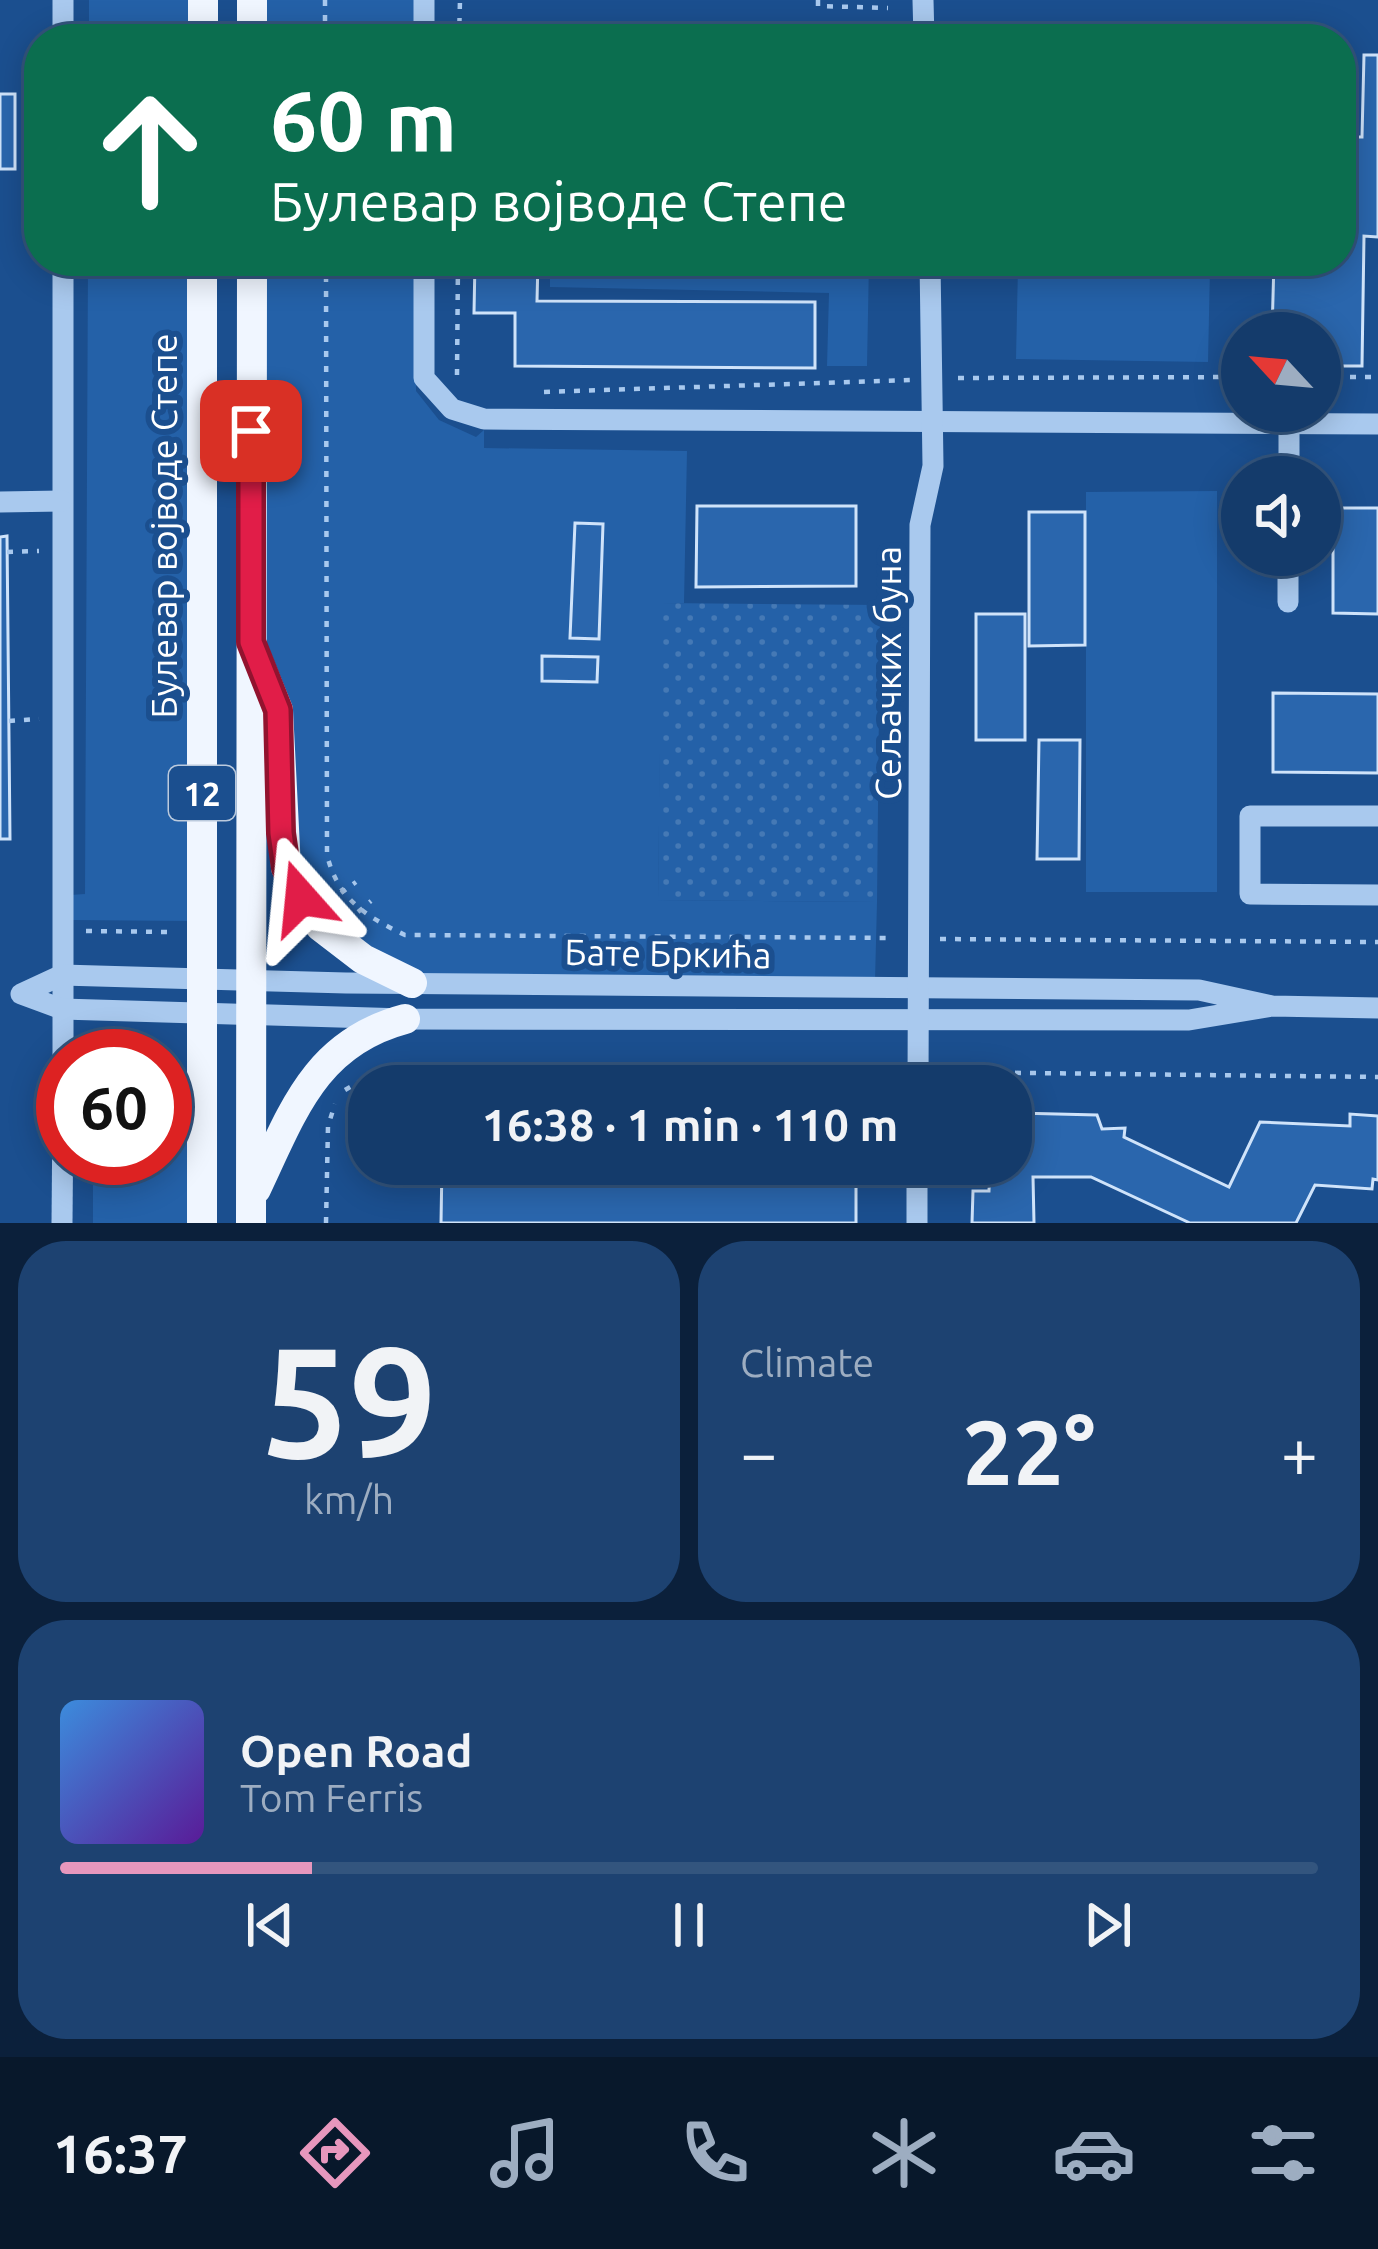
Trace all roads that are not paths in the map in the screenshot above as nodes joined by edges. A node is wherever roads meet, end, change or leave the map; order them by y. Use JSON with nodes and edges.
{"nodes":[{"id":1,"x":63,"y":276,"type":"edge"},
{"id":2,"x":202,"y":276,"type":"edge"},
{"id":3,"x":252,"y":276,"type":"edge"},
{"id":4,"x":424,"y":276,"type":"edge"},
{"id":5,"x":930,"y":276,"type":"edge"},
{"id":6,"x":933,"y":423,"type":"junction"},
{"id":7,"x":1221,"y":424,"type":"edge"},
{"id":8,"x":1341,"y":424,"type":"edge"},
{"id":9,"x":1378,"y":424,"type":"edge"},
{"id":10,"x":62,"y":501,"type":"junction"},
{"id":11,"x":0,"y":502,"type":"edge"},
{"id":12,"x":1288,"y":576,"type":"edge"},
{"id":13,"x":1288,"y":602,"type":"dead end"},
{"id":14,"x":251,"y":642,"type":"junction"},
{"id":15,"x":1378,"y":816,"type":"edge"},
{"id":16,"x":1378,"y":895,"type":"edge"},
{"id":17,"x":62,"y":975,"type":"junction"},
{"id":18,"x":202,"y":979,"type":"junction"},
{"id":19,"x":251,"y":981,"type":"junction"},
{"id":20,"x":412,"y":983,"type":"junction"},
{"id":21,"x":918,"y":989,"type":"junction"},
{"id":22,"x":11,"y":994,"type":"edge"},
{"id":23,"x":1272,"y":1006,"type":"junction"},
{"id":24,"x":1378,"y":1007,"type":"edge"},
{"id":25,"x":62,"y":1009,"type":"junction"},
{"id":26,"x":202,"y":1014,"type":"junction"},
{"id":27,"x":251,"y":1015,"type":"junction"},
{"id":28,"x":405,"y":1019,"type":"junction"},
{"id":29,"x":918,"y":1020,"type":"junction"},
{"id":30,"x":62,"y":1029,"type":"edge"},
{"id":31,"x":918,"y":1065,"type":"edge"},
{"id":32,"x":62,"y":1185,"type":"edge"},
{"id":33,"x":917,"y":1185,"type":"edge"},
{"id":34,"x":251,"y":1211,"type":"edge"},
{"id":35,"x":62,"y":1223,"type":"edge"},
{"id":36,"x":202,"y":1223,"type":"edge"},
{"id":37,"x":917,"y":1223,"type":"edge"}],
"edges":[{"from":1,"to":10,"type":"street"},
{"from":2,"to":18,"type":"main road","name":"Булевар војводе Степе","number":"12"},
{"from":3,"to":14,"type":"main road","number":"12"},
{"from":4,"to":6,"type":"street"},
{"from":5,"to":6,"type":"street","name":"Сељачких буна"},
{"from":6,"to":7,"type":"street"},
{"from":6,"to":21,"type":"street","name":"Сељачких буна"},
{"from":8,"to":9,"type":"street"},
{"from":10,"to":11,"type":"street"},
{"from":10,"to":17,"type":"street"},
{"from":12,"to":13,"type":"street"},
{"from":14,"to":19,"type":"main road","number":"12"},
{"from":14,"to":20,"type":"main road"},
{"from":15,"to":16,"type":"street"},
{"from":17,"to":18,"type":"street","name":"Бате Бркића"},
{"from":17,"to":22,"type":"street"},
{"from":17,"to":25,"type":"street"},
{"from":18,"to":19,"type":"street","name":"Бате Бркића"},
{"from":18,"to":26,"type":"main road","name":"Булевар војводе Степе","number":"12"},
{"from":19,"to":20,"type":"street","name":"Бате Бркића"},
{"from":19,"to":27,"type":"main road","number":"12"},
{"from":20,"to":21,"type":"street","name":"Бате Бркића"},
{"from":21,"to":23,"type":"street","name":"Бате Бркића"},
{"from":21,"to":29,"type":"street","name":"Сељачких буна"},
{"from":22,"to":25,"type":"street","name":"Бате Бркића"},
{"from":23,"to":24,"type":"street","name":"Бате Бркића"},
{"from":23,"to":29,"type":"street","name":"Бате Бркића"},
{"from":25,"to":26,"type":"street","name":"Бате Бркића"},
{"from":25,"to":30,"type":"street"},
{"from":26,"to":27,"type":"street","name":"Бате Бркића"},
{"from":26,"to":36,"type":"main road","name":"Булевар војводе Степе","number":"12"},
{"from":27,"to":28,"type":"street","name":"Бате Бркића"},
{"from":27,"to":34,"type":"main road","number":"12"},
{"from":28,"to":29,"type":"street","name":"Бате Бркића"},
{"from":28,"to":34,"type":"main road"},
{"from":29,"to":31,"type":"street","name":"Сељачких буна"},
{"from":32,"to":35,"type":"street"},
{"from":33,"to":37,"type":"street"}]}
